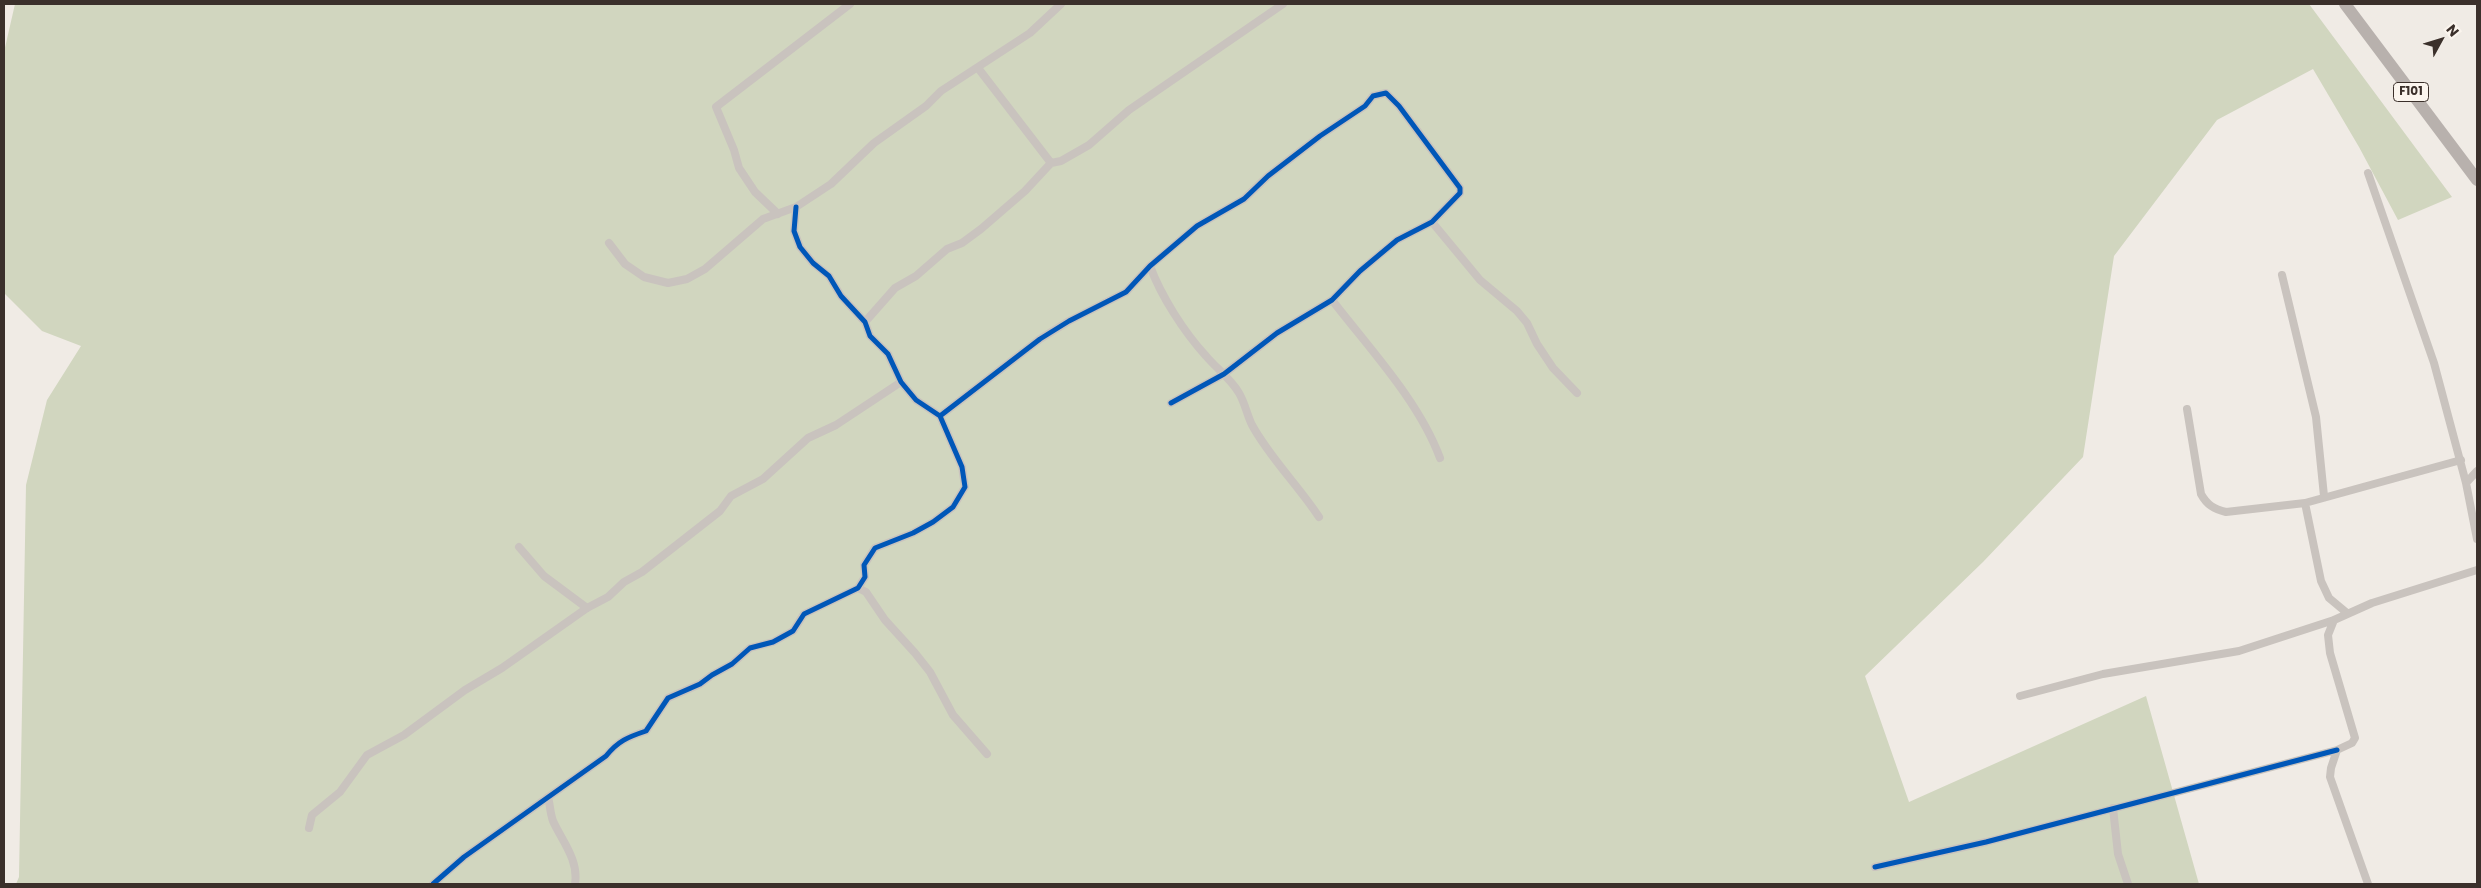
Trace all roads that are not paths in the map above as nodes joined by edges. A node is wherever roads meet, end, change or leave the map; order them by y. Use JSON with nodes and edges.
{"nodes":[{"id":1,"x":850,"y":4,"type":"edge"},
{"id":2,"x":1061,"y":4,"type":"edge"},
{"id":3,"x":1283,"y":4,"type":"edge"},
{"id":4,"x":2345,"y":4,"type":"edge"},
{"id":5,"x":978,"y":68,"type":"junction"},
{"id":6,"x":1051,"y":163,"type":"junction"},
{"id":7,"x":2368,"y":173,"type":"dead end"},
{"id":8,"x":2477,"y":180,"type":"edge"},
{"id":9,"x":796,"y":207,"type":"junction"},
{"id":10,"x":778,"y":214,"type":"junction"},
{"id":11,"x":1432,"y":222,"type":"junction"},
{"id":12,"x":609,"y":242,"type":"dead end"},
{"id":13,"x":1150,"y":266,"type":"junction"},
{"id":14,"x":2282,"y":276,"type":"dead end"},
{"id":15,"x":1332,"y":300,"type":"junction"},
{"id":16,"x":865,"y":322,"type":"junction"},
{"id":17,"x":1224,"y":374,"type":"junction"},
{"id":18,"x":901,"y":382,"type":"junction"},
{"id":19,"x":1577,"y":393,"type":"dead end"},
{"id":20,"x":1171,"y":403,"type":"dead end"},
{"id":21,"x":2187,"y":409,"type":"dead end"},
{"id":22,"x":940,"y":416,"type":"junction"},
{"id":23,"x":1440,"y":458,"type":"dead end"},
{"id":24,"x":2461,"y":460,"type":"junction"},
{"id":25,"x":2477,"y":471,"type":"edge"},
{"id":26,"x":2466,"y":483,"type":"junction"},
{"id":27,"x":2324,"y":496,"type":"junction"},
{"id":28,"x":2305,"y":503,"type":"junction"},
{"id":29,"x":1319,"y":517,"type":"dead end"},
{"id":30,"x":2477,"y":539,"type":"edge"},
{"id":31,"x":519,"y":547,"type":"dead end"},
{"id":32,"x":2477,"y":570,"type":"edge"},
{"id":33,"x":858,"y":588,"type":"junction"},
{"id":34,"x":587,"y":608,"type":"junction"},
{"id":35,"x":2347,"y":613,"type":"junction"},
{"id":36,"x":2334,"y":620,"type":"junction"},
{"id":37,"x":2020,"y":696,"type":"dead end"},
{"id":38,"x":2337,"y":750,"type":"junction"},
{"id":39,"x":987,"y":754,"type":"dead end"},
{"id":40,"x":548,"y":797,"type":"junction"},
{"id":41,"x":2113,"y":808,"type":"junction"},
{"id":42,"x":309,"y":828,"type":"dead end"},
{"id":43,"x":1875,"y":867,"type":"dead end"},
{"id":44,"x":433,"y":884,"type":"edge"},
{"id":45,"x":575,"y":884,"type":"edge"},
{"id":46,"x":2128,"y":884,"type":"edge"},
{"id":47,"x":2368,"y":884,"type":"edge"}],
"edges":[{"from":1,"to":10,"type":"street"},
{"from":2,"to":5,"type":"street"},
{"from":3,"to":6,"type":"street"},
{"from":4,"to":8,"type":"main road","number":"F101"},
{"from":5,"to":6,"type":"street"},
{"from":5,"to":9,"type":"street"},
{"from":6,"to":16,"type":"street"},
{"from":7,"to":24,"type":"street"},
{"from":9,"to":10,"type":"street"},
{"from":9,"to":16,"type":"street"},
{"from":10,"to":12,"type":"street"},
{"from":11,"to":13,"type":"street"},
{"from":11,"to":15,"type":"street"},
{"from":11,"to":19,"type":"street"},
{"from":13,"to":17,"type":"street"},
{"from":13,"to":22,"type":"street"},
{"from":14,"to":27,"type":"street"},
{"from":15,"to":17,"type":"street"},
{"from":15,"to":23,"type":"street"},
{"from":16,"to":18,"type":"street"},
{"from":17,"to":20,"type":"street"},
{"from":17,"to":29,"type":"street"},
{"from":18,"to":22,"type":"street"},
{"from":18,"to":34,"type":"street"},
{"from":21,"to":28,"type":"street"},
{"from":22,"to":33,"type":"street"},
{"from":24,"to":26,"type":"street"},
{"from":24,"to":27,"type":"street"},
{"from":25,"to":26,"type":"street"},
{"from":26,"to":30,"type":"street"},
{"from":27,"to":28,"type":"street"},
{"from":28,"to":35,"type":"street"},
{"from":31,"to":34,"type":"street"},
{"from":32,"to":35,"type":"street"},
{"from":33,"to":39,"type":"street"},
{"from":33,"to":40,"type":"street"},
{"from":34,"to":42,"type":"street"},
{"from":35,"to":36,"type":"street"},
{"from":36,"to":37,"type":"street"},
{"from":36,"to":38,"type":"street"},
{"from":38,"to":41,"type":"street"},
{"from":38,"to":47,"type":"street"},
{"from":40,"to":44,"type":"street"},
{"from":40,"to":45,"type":"street"},
{"from":41,"to":43,"type":"street"},
{"from":41,"to":46,"type":"street"}]}
